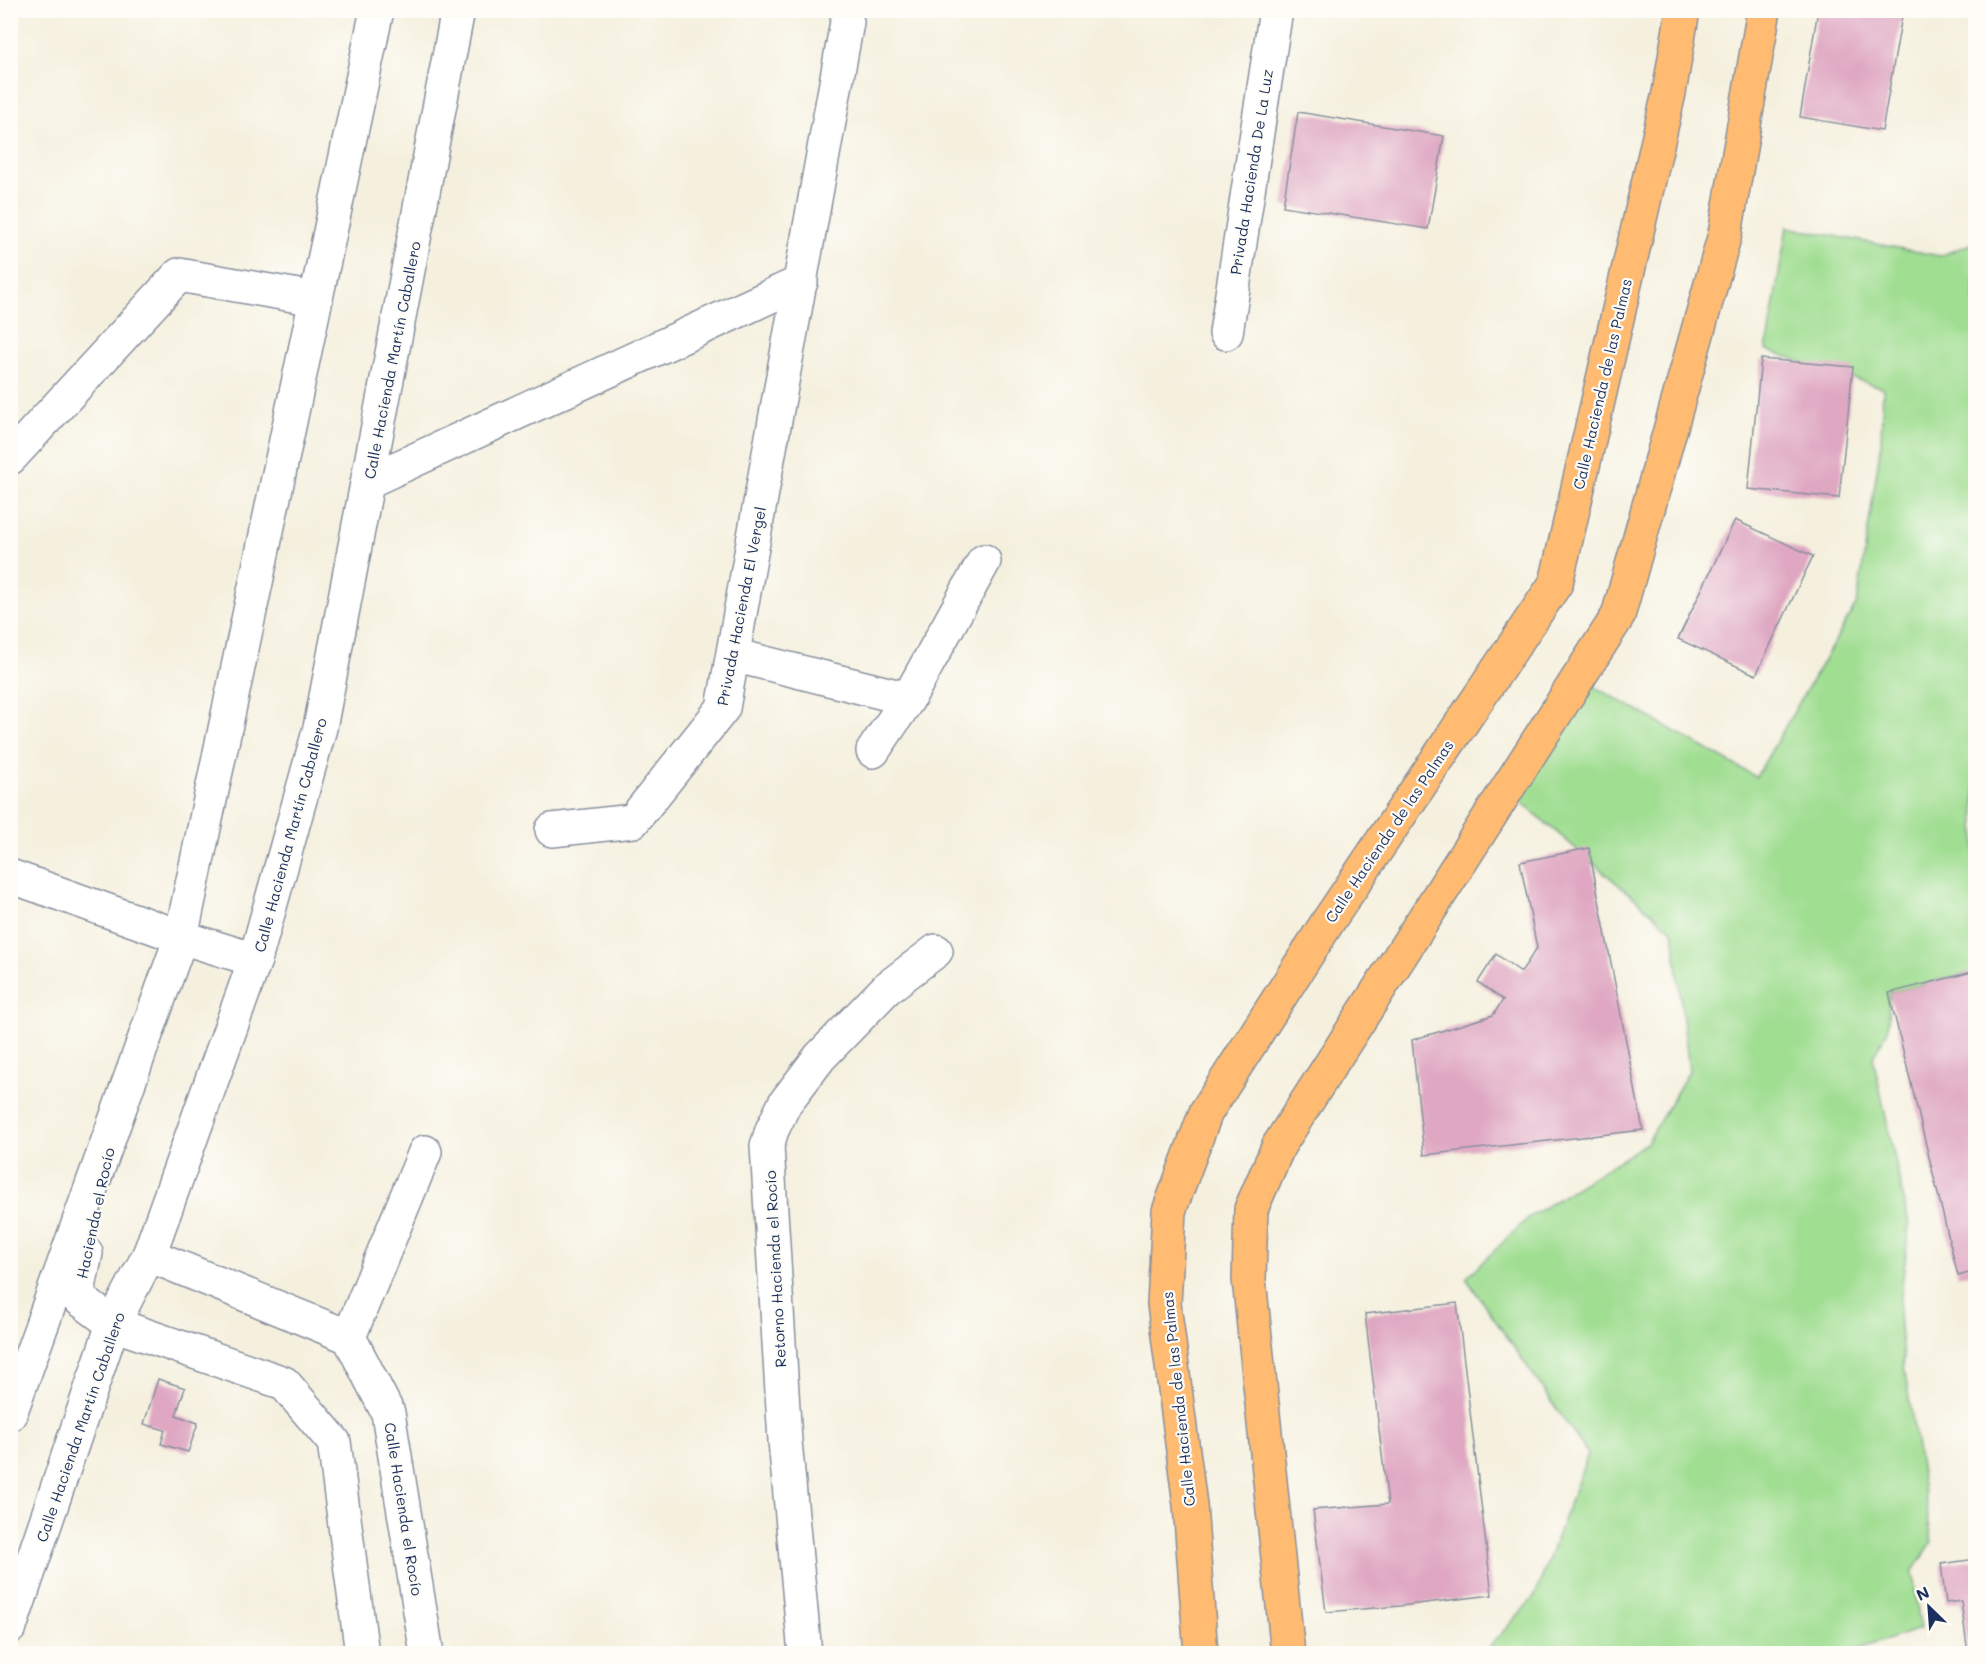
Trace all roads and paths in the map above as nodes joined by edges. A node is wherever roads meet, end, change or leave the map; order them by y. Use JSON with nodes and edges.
{"nodes":[{"id":1,"x":377,"y":10,"type":"edge"},
{"id":2,"x":458,"y":10,"type":"edge"},
{"id":3,"x":1276,"y":10,"type":"edge"},
{"id":4,"x":1683,"y":10,"type":"edge"},
{"id":5,"x":1764,"y":10,"type":"edge"},
{"id":6,"x":848,"y":22,"type":"dead end"},
{"id":7,"x":801,"y":282,"type":"junction"},
{"id":8,"x":316,"y":299,"type":"junction"},
{"id":9,"x":1226,"y":333,"type":"dead end"},
{"id":10,"x":10,"y":458,"type":"edge"},
{"id":11,"x":369,"y":481,"type":"junction"},
{"id":12,"x":984,"y":561,"type":"dead end"},
{"id":13,"x":733,"y":655,"type":"junction"},
{"id":14,"x":908,"y":699,"type":"junction"},
{"id":15,"x":873,"y":751,"type":"dead end"},
{"id":16,"x":552,"y":830,"type":"dead end"},
{"id":17,"x":10,"y":876,"type":"edge"},
{"id":18,"x":181,"y":937,"type":"junction"},
{"id":19,"x":936,"y":951,"type":"dead end"},
{"id":20,"x":255,"y":960,"type":"junction"},
{"id":21,"x":115,"y":1119,"type":"junction"},
{"id":22,"x":425,"y":1152,"type":"dead end"},
{"id":23,"x":149,"y":1255,"type":"junction"},
{"id":24,"x":113,"y":1324,"type":"junction"},
{"id":25,"x":349,"y":1337,"type":"junction"},
{"id":26,"x":10,"y":1414,"type":"edge"},
{"id":27,"x":10,"y":1627,"type":"edge"},
{"id":28,"x":362,"y":1653,"type":"edge"},
{"id":29,"x":427,"y":1653,"type":"edge"},
{"id":30,"x":804,"y":1653,"type":"edge"},
{"id":31,"x":1201,"y":1653,"type":"edge"},
{"id":32,"x":1288,"y":1653,"type":"edge"}],
"edges":[{"from":1,"to":8,"type":"street"},
{"from":2,"to":11,"type":"street","name":"Calle Hacienda Martín Caballero"},
{"from":3,"to":9,"type":"street","name":"Privada Hacienda De La Luz"},
{"from":4,"to":31,"type":"main road","name":"Calle Hacienda de las Palmas"},
{"from":5,"to":32,"type":"main road"},
{"from":6,"to":7,"type":"street","name":"Privada Hacienda El Vergel"},
{"from":7,"to":11,"type":"street"},
{"from":7,"to":13,"type":"street","name":"Privada Hacienda El Vergel"},
{"from":8,"to":10,"type":"street"},
{"from":8,"to":18,"type":"street"},
{"from":11,"to":20,"type":"street","name":"Calle Hacienda Martín Caballero"},
{"from":12,"to":14,"type":"street"},
{"from":13,"to":14,"type":"street"},
{"from":13,"to":16,"type":"street","name":"Privada Hacienda El Vergel"},
{"from":14,"to":15,"type":"street"},
{"from":17,"to":18,"type":"street"},
{"from":18,"to":20,"type":"street"},
{"from":18,"to":21,"type":"street"},
{"from":19,"to":30,"type":"street","name":"Retorno Hacienda el Rocío"},
{"from":20,"to":23,"type":"street","name":"Calle Hacienda Martín Caballero"},
{"from":21,"to":24,"type":"street","name":"Hacienda el Rocío"},
{"from":21,"to":26,"type":"street"},
{"from":22,"to":25,"type":"street"},
{"from":23,"to":24,"type":"street","name":"Calle Hacienda Martín Caballero"},
{"from":23,"to":25,"type":"street"},
{"from":24,"to":27,"type":"street","name":"Calle Hacienda Martín Caballero"},
{"from":24,"to":28,"type":"street"},
{"from":25,"to":29,"type":"street","name":"Calle Hacienda el Rocío"}]}
